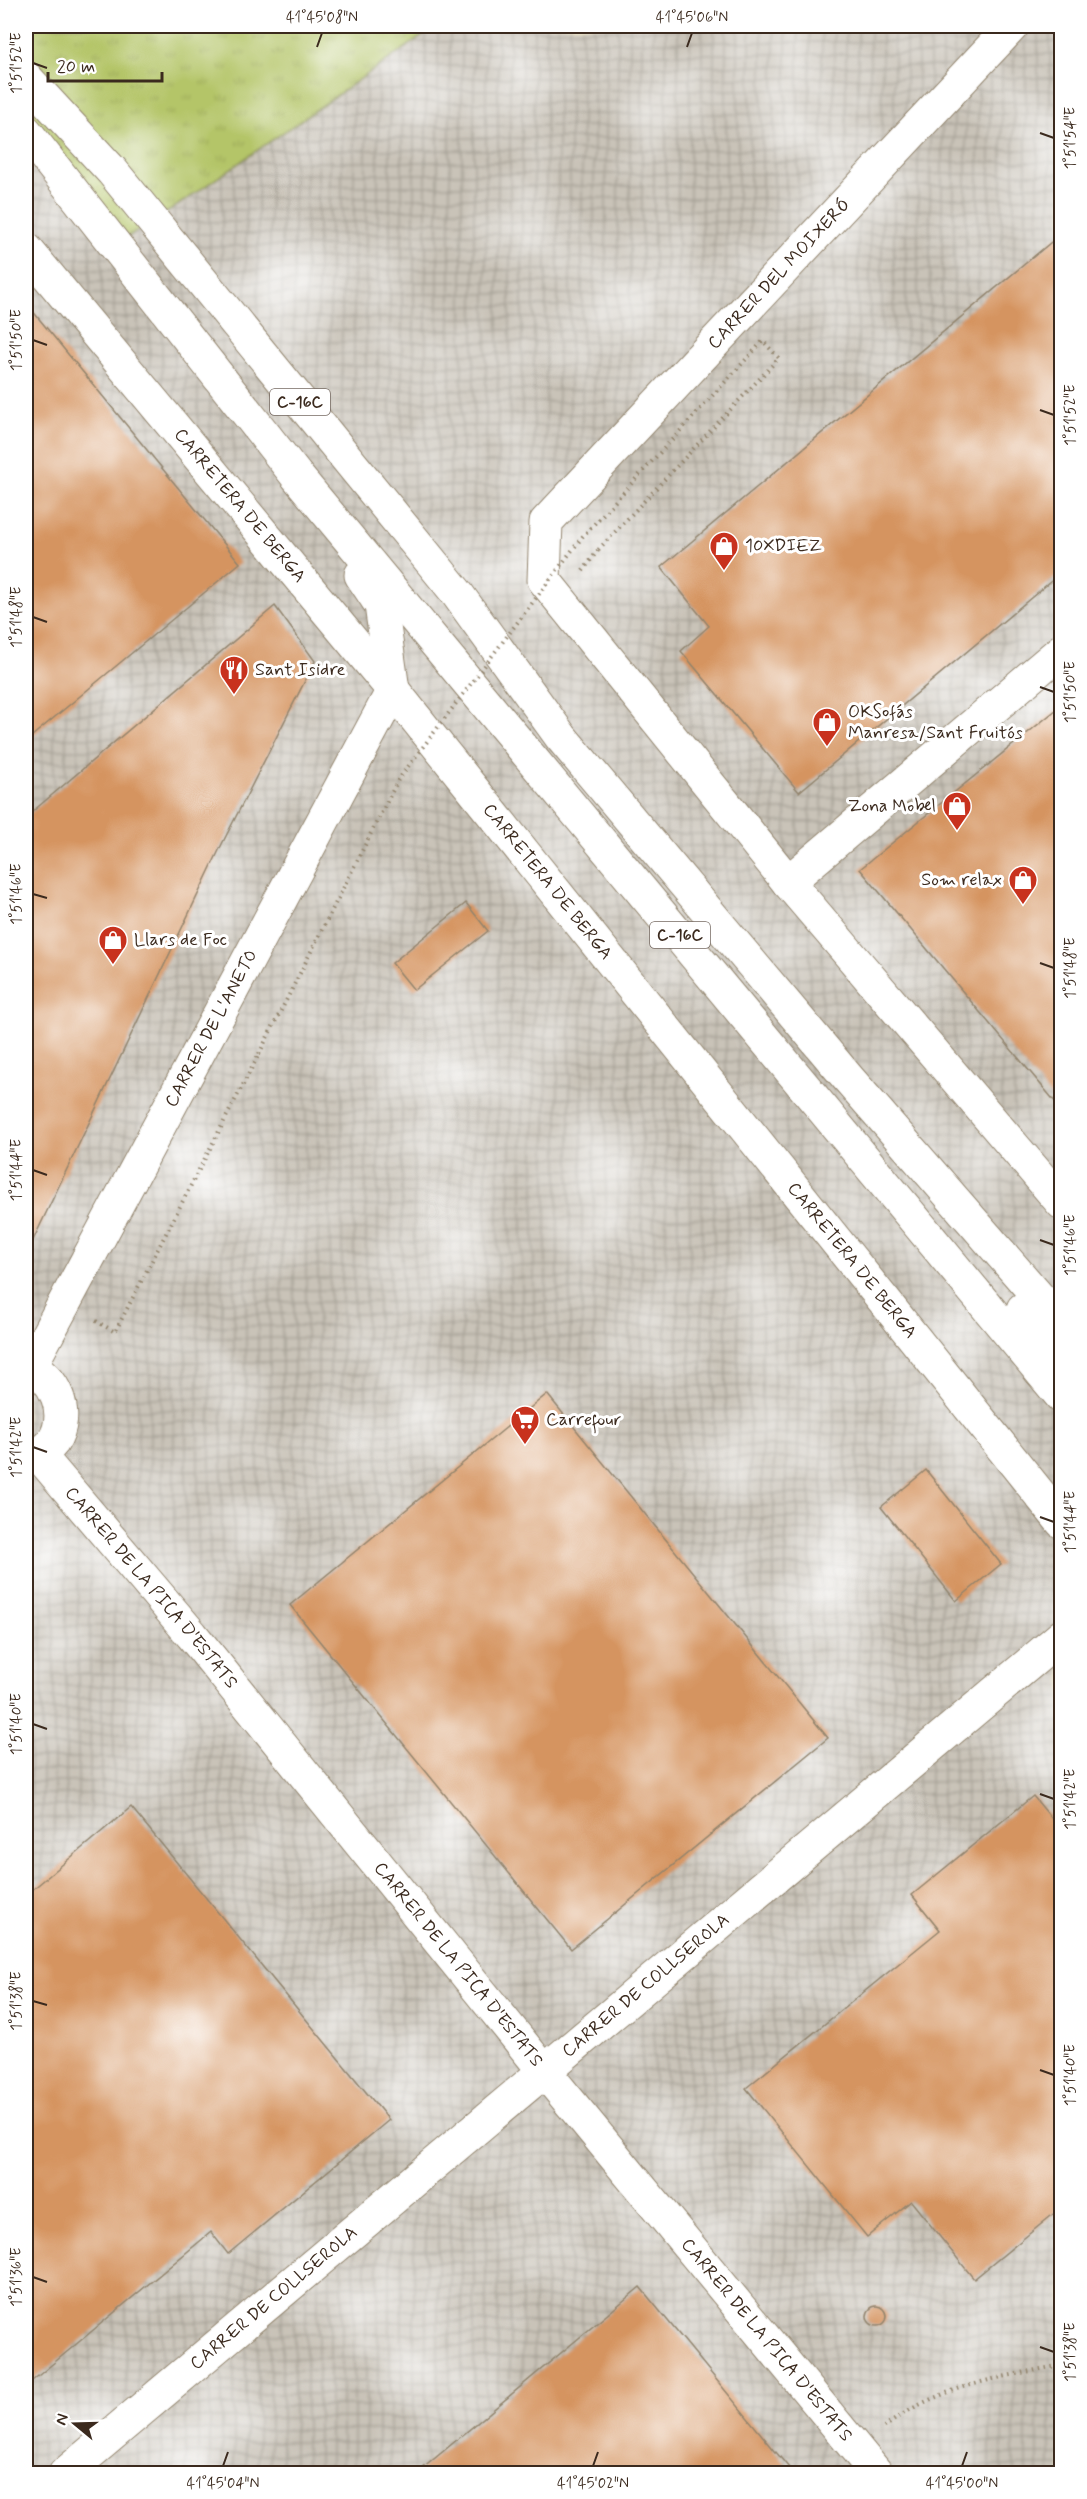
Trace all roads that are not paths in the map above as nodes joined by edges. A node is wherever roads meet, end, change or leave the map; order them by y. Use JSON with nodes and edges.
{"nodes":[{"id":1,"x":1012,"y":26,"type":"edge"},
{"id":2,"x":26,"y":78,"type":"edge"},
{"id":3,"x":26,"y":132,"type":"edge"},
{"id":4,"x":26,"y":249,"type":"edge"},
{"id":5,"x":296,"y":475,"type":"junction"},
{"id":6,"x":440,"y":646,"type":"junction"},
{"id":7,"x":1062,"y":650,"type":"edge"},
{"id":8,"x":393,"y":690,"type":"junction"},
{"id":9,"x":561,"y":737,"type":"junction"},
{"id":10,"x":788,"y":882,"type":"junction"},
{"id":11,"x":847,"y":1137,"type":"junction"},
{"id":12,"x":1062,"y":1203,"type":"edge"},
{"id":13,"x":1062,"y":1324,"type":"edge"},
{"id":14,"x":1062,"y":1357,"type":"edge"},
{"id":15,"x":28,"y":1366,"type":"edge"},
{"id":16,"x":1062,"y":1397,"type":"edge"},
{"id":17,"x":1062,"y":1522,"type":"edge"},
{"id":18,"x":1062,"y":1636,"type":"edge"},
{"id":19,"x":545,"y":2072,"type":"junction"},
{"id":20,"x":868,"y":2462,"type":"edge"},
{"id":21,"x":65,"y":2474,"type":"edge"}],
"edges":[{"from":1,"to":10,"type":"street","name":"CARRER DEL MOIXERÓ"},
{"from":2,"to":9,"type":"street","number":"C-16C"},
{"from":3,"to":5,"type":"street","number":"C-16C"},
{"from":4,"to":8,"type":"street","name":"CARRETERA DE BERGA"},
{"from":5,"to":6,"type":"street","number":"C-16C"},
{"from":5,"to":8,"type":"street"},
{"from":6,"to":8,"type":"street","name":"CARRER DE L'ANETO"},
{"from":6,"to":9,"type":"street"},
{"from":6,"to":11,"type":"street","number":"C-16C"},
{"from":7,"to":10,"type":"street"},
{"from":8,"to":15,"type":"street","name":"CARRER DE L'ANETO"},
{"from":8,"to":17,"type":"street","name":"CARRETERA DE BERGA"},
{"from":9,"to":13,"type":"street","number":"C-16C"},
{"from":10,"to":12,"type":"street"},
{"from":11,"to":14,"type":"street"},
{"from":11,"to":16,"type":"street","number":"C-16C"},
{"from":15,"to":19,"type":"street","name":"CARRER DE LA PICA D'ESTATS"},
{"from":18,"to":19,"type":"street","name":"CARRER DE COLLSEROLA"},
{"from":19,"to":20,"type":"street","name":"CARRER DE LA PICA D'ESTATS"},
{"from":19,"to":21,"type":"street","name":"CARRER DE COLLSEROLA"}]}
